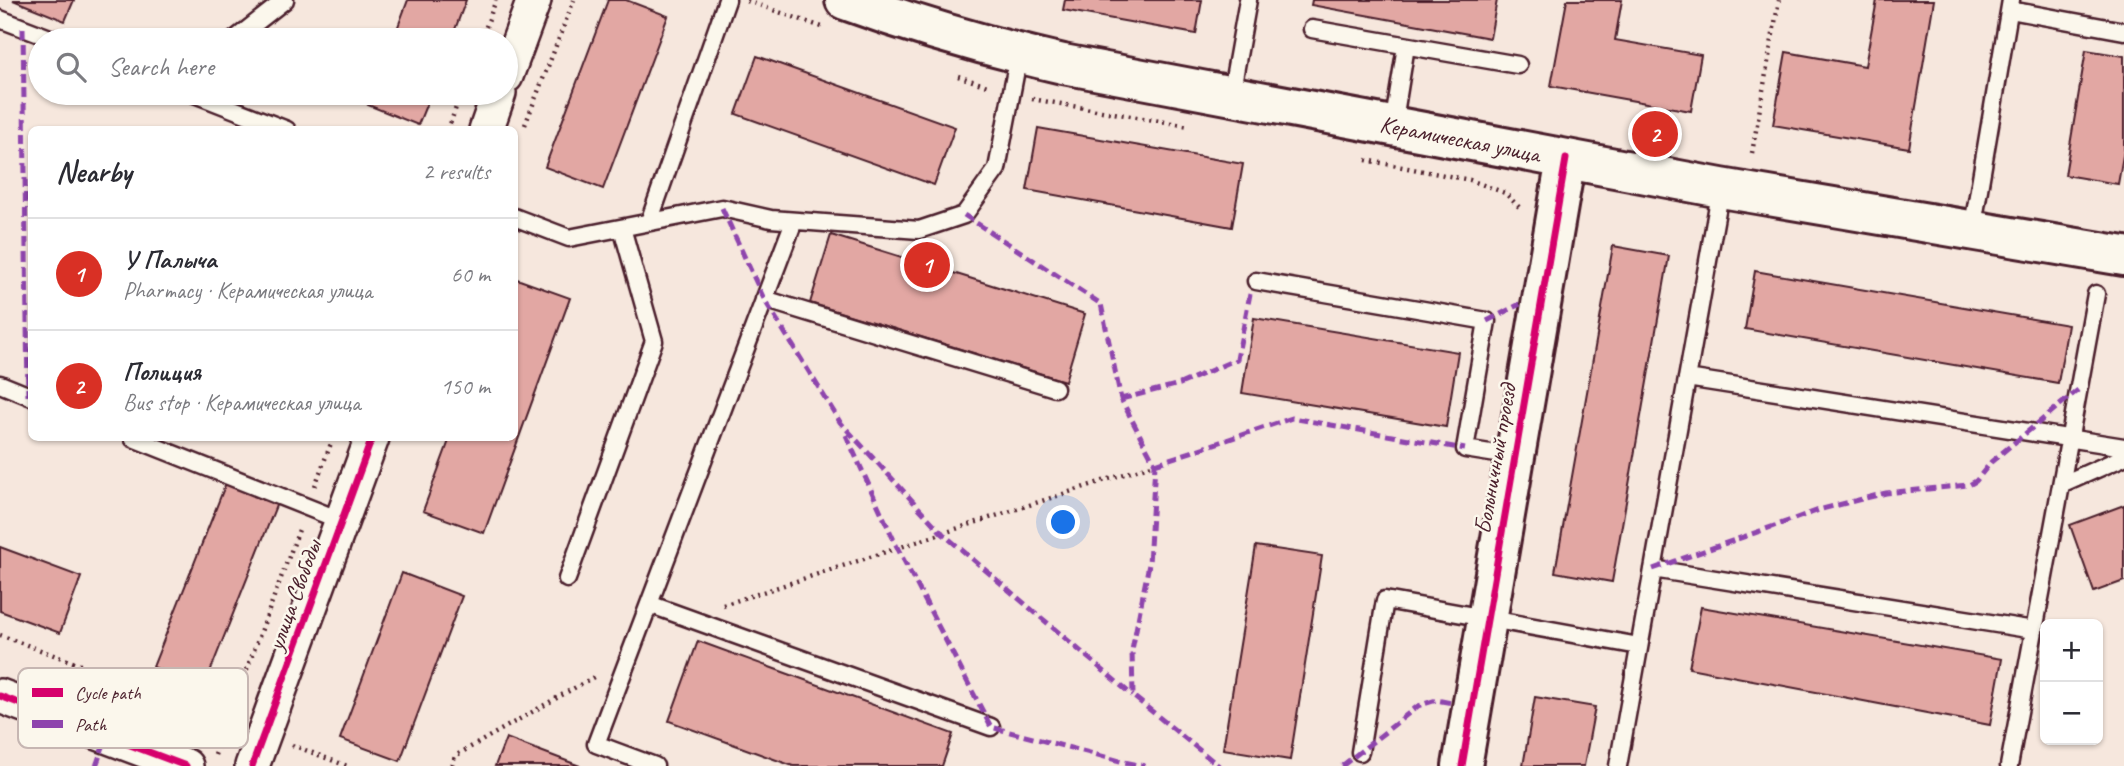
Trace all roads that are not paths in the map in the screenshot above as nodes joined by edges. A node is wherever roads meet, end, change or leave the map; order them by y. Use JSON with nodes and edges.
{"nodes":[{"id":1,"x":285,"y":0,"type":"edge"},
{"id":2,"x":534,"y":0,"type":"edge"},
{"id":3,"x":727,"y":0,"type":"edge"},
{"id":4,"x":845,"y":0,"type":"edge"},
{"id":5,"x":1248,"y":0,"type":"edge"},
{"id":6,"x":2010,"y":5,"type":"edge"},
{"id":7,"x":0,"y":19,"type":"edge"},
{"id":8,"x":249,"y":28,"type":"edge"},
{"id":9,"x":1312,"y":29,"type":"dead end"},
{"id":10,"x":28,"y":30,"type":"edge"},
{"id":11,"x":2124,"y":31,"type":"edge"},
{"id":12,"x":518,"y":43,"type":"edge"},
{"id":13,"x":1406,"y":46,"type":"junction"},
{"id":14,"x":1019,"y":54,"type":"junction"},
{"id":15,"x":1518,"y":65,"type":"dead end"},
{"id":16,"x":1231,"y":95,"type":"junction"},
{"id":17,"x":223,"y":105,"type":"edge"},
{"id":18,"x":495,"y":105,"type":"edge"},
{"id":19,"x":277,"y":126,"type":"edge"},
{"id":20,"x":487,"y":126,"type":"edge"},
{"id":21,"x":1394,"y":127,"type":"junction"},
{"id":22,"x":1566,"y":159,"type":"junction"},
{"id":23,"x":1721,"y":188,"type":"junction"},
{"id":24,"x":518,"y":219,"type":"edge"},
{"id":25,"x":794,"y":221,"type":"junction"},
{"id":26,"x":649,"y":222,"type":"junction"},
{"id":27,"x":622,"y":228,"type":"junction"},
{"id":28,"x":1972,"y":230,"type":"junction"},
{"id":29,"x":2124,"y":256,"type":"edge"},
{"id":30,"x":1256,"y":281,"type":"dead end"},
{"id":31,"x":2096,"y":294,"type":"dead end"},
{"id":32,"x":764,"y":299,"type":"junction"},
{"id":33,"x":1687,"y":378,"type":"junction"},
{"id":34,"x":0,"y":384,"type":"edge"},
{"id":35,"x":1055,"y":388,"type":"dead end"},
{"id":36,"x":28,"y":395,"type":"edge"},
{"id":37,"x":2069,"y":439,"type":"junction"},
{"id":38,"x":140,"y":441,"type":"edge"},
{"id":39,"x":371,"y":441,"type":"edge"},
{"id":40,"x":2124,"y":447,"type":"edge"},
{"id":41,"x":1515,"y":457,"type":"junction"},
{"id":42,"x":2124,"y":457,"type":"edge"},
{"id":43,"x":2061,"y":485,"type":"junction"},
{"id":44,"x":342,"y":521,"type":"junction"},
{"id":45,"x":1653,"y":569,"type":"junction"},
{"id":46,"x":567,"y":579,"type":"dead end"},
{"id":47,"x":649,"y":604,"type":"junction"},
{"id":48,"x":1488,"y":618,"type":"junction"},
{"id":49,"x":2034,"y":630,"type":"junction"},
{"id":50,"x":1639,"y":646,"type":"junction"},
{"id":51,"x":0,"y":696,"type":"edge"},
{"id":52,"x":18,"y":703,"type":"edge"},
{"id":53,"x":991,"y":727,"type":"dead end"},
{"id":54,"x":134,"y":748,"type":"edge"},
{"id":55,"x":1360,"y":752,"type":"dead end"},
{"id":56,"x":178,"y":765,"type":"edge"},
{"id":57,"x":252,"y":766,"type":"edge"},
{"id":58,"x":655,"y":766,"type":"edge"},
{"id":59,"x":1462,"y":766,"type":"edge"},
{"id":60,"x":1618,"y":766,"type":"edge"},
{"id":61,"x":2009,"y":766,"type":"edge"}],
"edges":[{"from":1,"to":8,"type":"lane"},
{"from":2,"to":12,"type":"street"},
{"from":3,"to":26,"type":"lane"},
{"from":4,"to":14,"type":"main road","name":"Керамическая улица"},
{"from":5,"to":16,"type":"lane"},
{"from":6,"to":11,"type":"lane"},
{"from":6,"to":28,"type":"lane"},
{"from":7,"to":10,"type":"lane"},
{"from":9,"to":13,"type":"lane"},
{"from":13,"to":15,"type":"lane"},
{"from":13,"to":21,"type":"lane"},
{"from":14,"to":16,"type":"main road","name":"Керамическая улица"},
{"from":14,"to":25,"type":"lane"},
{"from":16,"to":21,"type":"main road","name":"Керамическая улица"},
{"from":17,"to":19,"type":"lane"},
{"from":18,"to":20,"type":"street"},
{"from":21,"to":22,"type":"main road","name":"Керамическая улица"},
{"from":22,"to":23,"type":"main road","name":"Керамическая улица"},
{"from":22,"to":41,"type":"main road","name":"Больничный проезд"},
{"from":23,"to":28,"type":"main road","name":"Керамическая улица"},
{"from":23,"to":33,"type":"lane"},
{"from":24,"to":27,"type":"lane"},
{"from":25,"to":26,"type":"lane"},
{"from":25,"to":32,"type":"lane"},
{"from":26,"to":27,"type":"lane"},
{"from":27,"to":46,"type":"lane"},
{"from":28,"to":29,"type":"main road","name":"Керамическая улица"},
{"from":30,"to":41,"type":"lane"},
{"from":31,"to":37,"type":"lane"},
{"from":32,"to":35,"type":"lane"},
{"from":32,"to":47,"type":"lane"},
{"from":33,"to":37,"type":"lane"},
{"from":33,"to":45,"type":"lane"},
{"from":34,"to":36,"type":"lane"},
{"from":37,"to":40,"type":"lane"},
{"from":37,"to":43,"type":"lane"},
{"from":38,"to":44,"type":"lane"},
{"from":39,"to":44,"type":"street","name":"улица Свободы"},
{"from":41,"to":48,"type":"main road","name":"Больничный проезд"},
{"from":42,"to":43,"type":"lane"},
{"from":43,"to":49,"type":"lane"},
{"from":44,"to":57,"type":"street","name":"улица Свободы"},
{"from":45,"to":49,"type":"lane"},
{"from":45,"to":50,"type":"lane"},
{"from":47,"to":53,"type":"lane"},
{"from":47,"to":58,"type":"lane"},
{"from":48,"to":50,"type":"lane"},
{"from":48,"to":55,"type":"lane"},
{"from":48,"to":59,"type":"main road","name":"Больничный проезд"},
{"from":49,"to":61,"type":"lane"},
{"from":50,"to":60,"type":"lane"},
{"from":51,"to":52,"type":"street"},
{"from":54,"to":56,"type":"street"}]}
